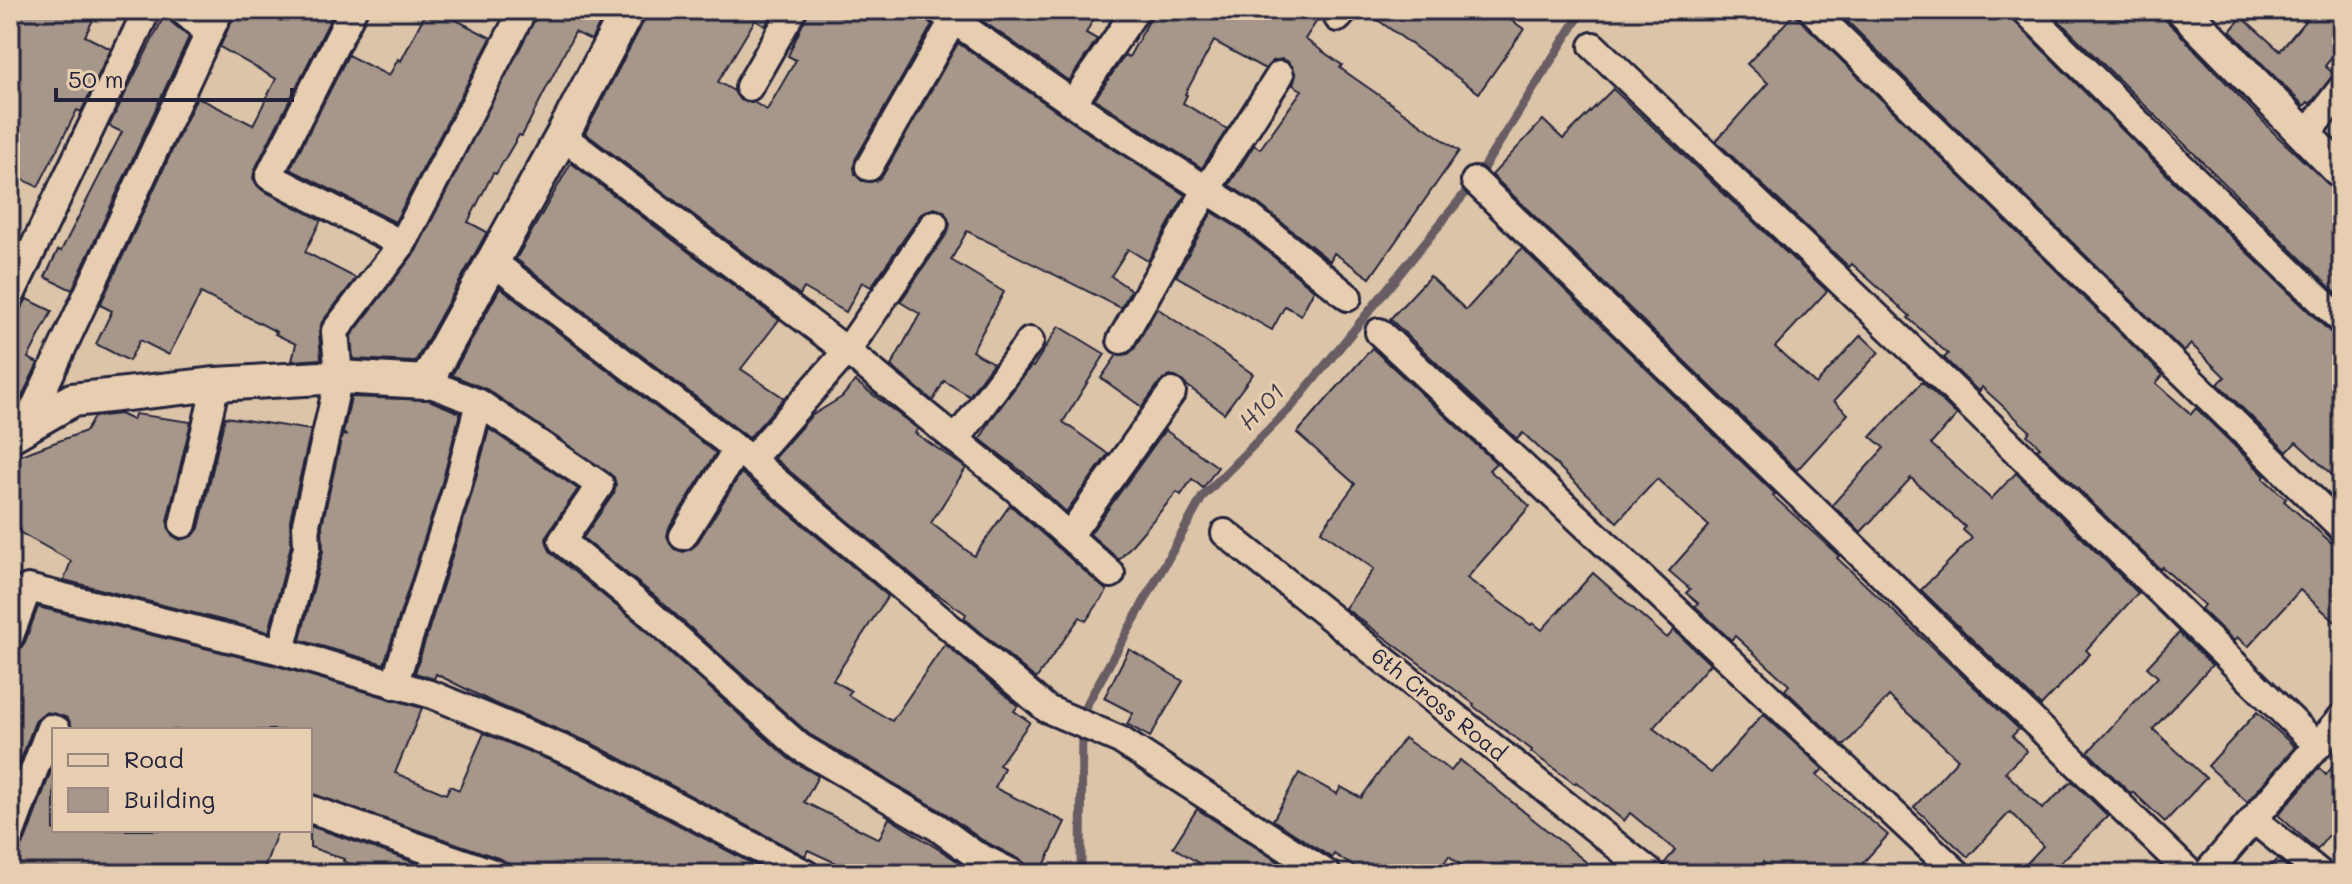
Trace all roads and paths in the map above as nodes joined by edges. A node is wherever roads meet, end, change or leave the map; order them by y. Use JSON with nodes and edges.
{"nodes":[{"id":1,"x":147,"y":10,"type":"edge"},
{"id":2,"x":182,"y":10,"type":"edge"},
{"id":3,"x":353,"y":10,"type":"edge"},
{"id":4,"x":523,"y":10,"type":"edge"},
{"id":5,"x":628,"y":10,"type":"edge"},
{"id":6,"x":793,"y":10,"type":"edge"},
{"id":7,"x":1136,"y":10,"type":"edge"},
{"id":8,"x":1812,"y":10,"type":"edge"},
{"id":9,"x":2025,"y":10,"type":"edge"},
{"id":10,"x":950,"y":13,"type":"edge"},
{"id":11,"x":2198,"y":15,"type":"edge"},
{"id":12,"x":214,"y":21,"type":"edge"},
{"id":13,"x":1593,"y":46,"type":"dead end"},
{"id":14,"x":1280,"y":75,"type":"dead end"},
{"id":15,"x":749,"y":87,"type":"dead end"},
{"id":16,"x":2342,"y":88,"type":"edge"},
{"id":17,"x":1073,"y":103,"type":"junction"},
{"id":18,"x":2306,"y":135,"type":"junction"},
{"id":19,"x":562,"y":136,"type":"junction"},
{"id":20,"x":869,"y":167,"type":"dead end"},
{"id":21,"x":2342,"y":173,"type":"edge"},
{"id":22,"x":1475,"y":181,"type":"dead end"},
{"id":23,"x":1207,"y":189,"type":"junction"},
{"id":24,"x":934,"y":224,"type":"dead end"},
{"id":25,"x":402,"y":244,"type":"junction"},
{"id":26,"x":493,"y":262,"type":"junction"},
{"id":27,"x":10,"y":297,"type":"edge"},
{"id":28,"x":1348,"y":297,"type":"dead end"},
{"id":29,"x":2342,"y":321,"type":"edge"},
{"id":30,"x":1379,"y":332,"type":"dead end"},
{"id":31,"x":1121,"y":340,"type":"dead end"},
{"id":32,"x":1030,"y":341,"type":"dead end"},
{"id":33,"x":847,"y":351,"type":"junction"},
{"id":34,"x":339,"y":377,"type":"junction"},
{"id":35,"x":426,"y":382,"type":"junction"},
{"id":36,"x":216,"y":384,"type":"junction"},
{"id":37,"x":1172,"y":392,"type":"dead end"},
{"id":38,"x":479,"y":403,"type":"junction"},
{"id":39,"x":18,"y":431,"type":"edge"},
{"id":40,"x":956,"y":440,"type":"junction"},
{"id":41,"x":744,"y":455,"type":"junction"},
{"id":42,"x":183,"y":524,"type":"dead end"},
{"id":43,"x":2342,"y":528,"type":"edge"},
{"id":44,"x":1225,"y":533,"type":"dead end"},
{"id":45,"x":683,"y":536,"type":"dead end"},
{"id":46,"x":1069,"y":536,"type":"junction"},
{"id":47,"x":1111,"y":574,"type":"dead end"},
{"id":48,"x":10,"y":636,"type":"edge"},
{"id":49,"x":281,"y":651,"type":"junction"},
{"id":50,"x":394,"y":685,"type":"junction"},
{"id":51,"x":2342,"y":717,"type":"edge"},
{"id":52,"x":52,"y":729,"type":"edge"},
{"id":53,"x":2318,"y":746,"type":"junction"},
{"id":54,"x":312,"y":810,"type":"edge"},
{"id":55,"x":2254,"y":820,"type":"junction"},
{"id":56,"x":10,"y":835,"type":"edge"},
{"id":57,"x":496,"y":874,"type":"edge"},
{"id":58,"x":806,"y":874,"type":"edge"},
{"id":59,"x":1014,"y":874,"type":"edge"},
{"id":60,"x":1327,"y":874,"type":"edge"},
{"id":61,"x":1652,"y":874,"type":"edge"},
{"id":62,"x":1958,"y":874,"type":"edge"},
{"id":63,"x":2191,"y":874,"type":"edge"},
{"id":64,"x":2206,"y":874,"type":"edge"},
{"id":65,"x":2321,"y":874,"type":"edge"}],
"edges":[{"from":1,"to":27,"type":"street"},
{"from":2,"to":12,"type":"street"},
{"from":3,"to":25,"type":"street"},
{"from":4,"to":25,"type":"street"},
{"from":5,"to":19,"type":"street"},
{"from":6,"to":15,"type":"street"},
{"from":7,"to":17,"type":"street"},
{"from":8,"to":43,"type":"street"},
{"from":9,"to":29,"type":"street"},
{"from":10,"to":17,"type":"street"},
{"from":10,"to":20,"type":"street"},
{"from":11,"to":18,"type":"street"},
{"from":12,"to":39,"type":"street"},
{"from":13,"to":53,"type":"street"},
{"from":14,"to":23,"type":"street"},
{"from":16,"to":18,"type":"street"},
{"from":17,"to":23,"type":"street"},
{"from":18,"to":21,"type":"street"},
{"from":19,"to":26,"type":"street"},
{"from":19,"to":33,"type":"street"},
{"from":22,"to":63,"type":"street"},
{"from":23,"to":28,"type":"street"},
{"from":23,"to":31,"type":"street"},
{"from":24,"to":33,"type":"street"},
{"from":25,"to":34,"type":"street"},
{"from":26,"to":35,"type":"street"},
{"from":26,"to":41,"type":"street"},
{"from":30,"to":62,"type":"street"},
{"from":32,"to":40,"type":"street"},
{"from":33,"to":40,"type":"street"},
{"from":33,"to":41,"type":"street"},
{"from":34,"to":35,"type":"street"},
{"from":34,"to":36,"type":"street"},
{"from":34,"to":49,"type":"street"},
{"from":35,"to":38,"type":"street"},
{"from":36,"to":39,"type":"street"},
{"from":36,"to":42,"type":"street"},
{"from":37,"to":46,"type":"street"},
{"from":38,"to":50,"type":"street"},
{"from":38,"to":59,"type":"street"},
{"from":40,"to":46,"type":"street"},
{"from":41,"to":45,"type":"street"},
{"from":41,"to":60,"type":"street"},
{"from":44,"to":61,"type":"street","name":"6th Cross Road"},
{"from":46,"to":47,"type":"street"},
{"from":48,"to":49,"type":"street"},
{"from":49,"to":50,"type":"street"},
{"from":50,"to":58,"type":"street"},
{"from":51,"to":53,"type":"street"},
{"from":52,"to":56,"type":"street"},
{"from":53,"to":55,"type":"street"},
{"from":54,"to":57,"type":"street"},
{"from":55,"to":64,"type":"street"},
{"from":55,"to":65,"type":"street"}]}
